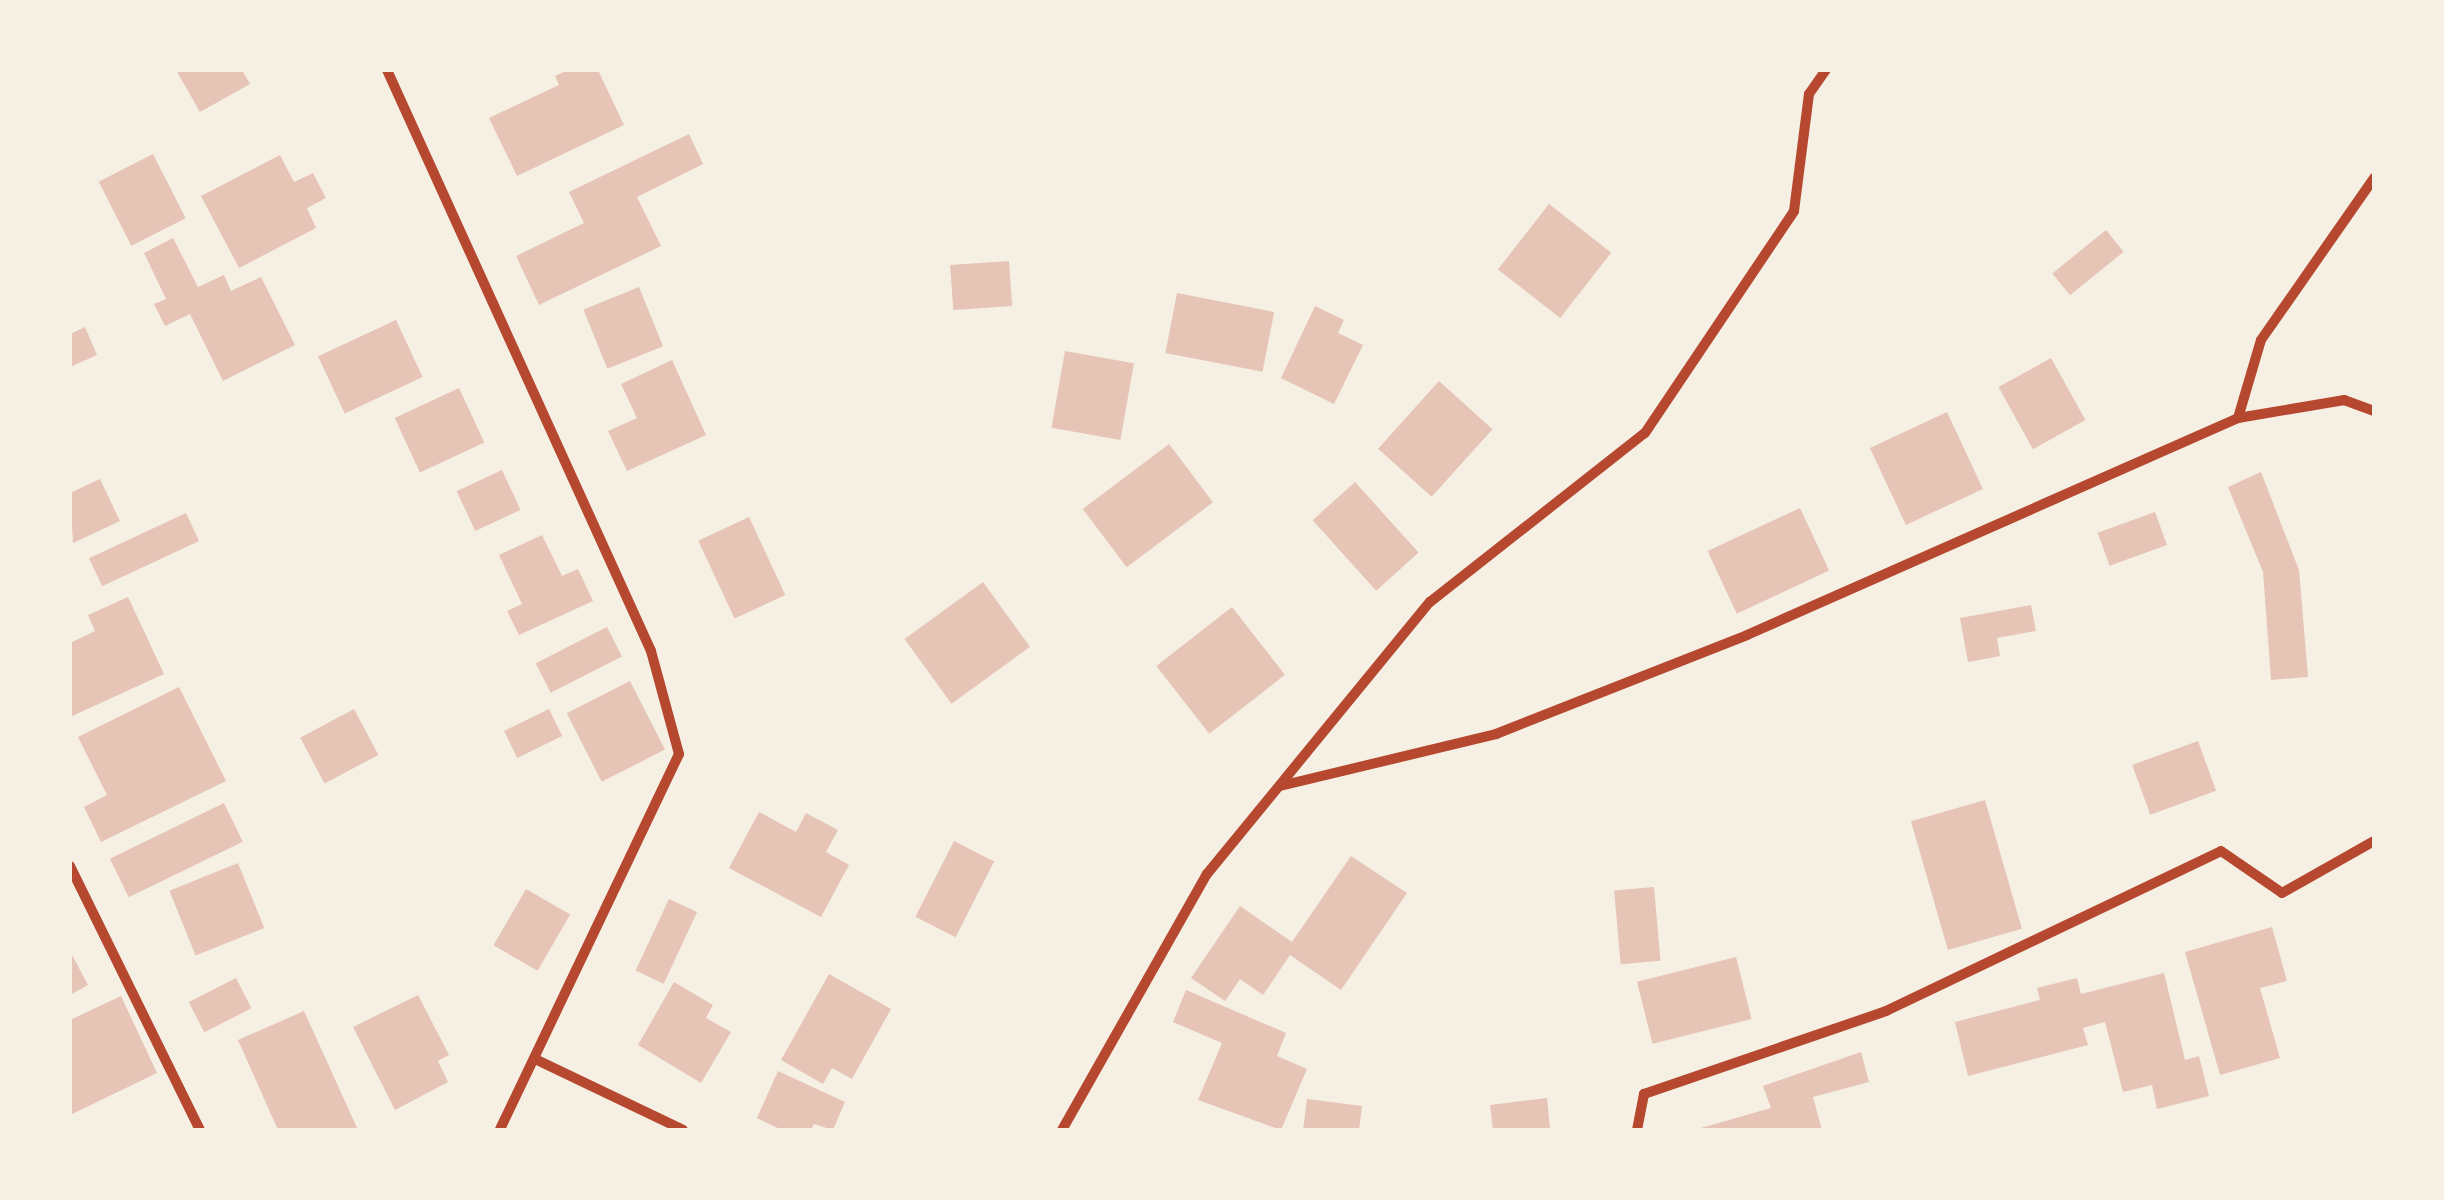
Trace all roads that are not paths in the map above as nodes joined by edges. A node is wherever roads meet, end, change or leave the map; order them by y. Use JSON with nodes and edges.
{"nodes":[{"id":1,"x":387,"y":70,"type":"edge"},
{"id":2,"x":1826,"y":70,"type":"edge"},
{"id":3,"x":2374,"y":178,"type":"edge"},
{"id":4,"x":2374,"y":411,"type":"edge"},
{"id":5,"x":2238,"y":418,"type":"junction"},
{"id":6,"x":1279,"y":786,"type":"junction"},
{"id":7,"x":2374,"y":841,"type":"edge"},
{"id":8,"x":70,"y":866,"type":"edge"},
{"id":9,"x":535,"y":1059,"type":"junction"},
{"id":10,"x":200,"y":1130,"type":"edge"},
{"id":11,"x":500,"y":1130,"type":"edge"},
{"id":12,"x":683,"y":1130,"type":"edge"},
{"id":13,"x":1062,"y":1130,"type":"edge"},
{"id":14,"x":1637,"y":1130,"type":"edge"}],
"edges":[{"from":1,"to":9,"type":"street"},
{"from":2,"to":6,"type":"street"},
{"from":3,"to":5,"type":"street"},
{"from":4,"to":5,"type":"street"},
{"from":5,"to":6,"type":"street"},
{"from":6,"to":13,"type":"street"},
{"from":7,"to":14,"type":"street"},
{"from":8,"to":10,"type":"street"},
{"from":9,"to":11,"type":"street"},
{"from":9,"to":12,"type":"street"}]}
